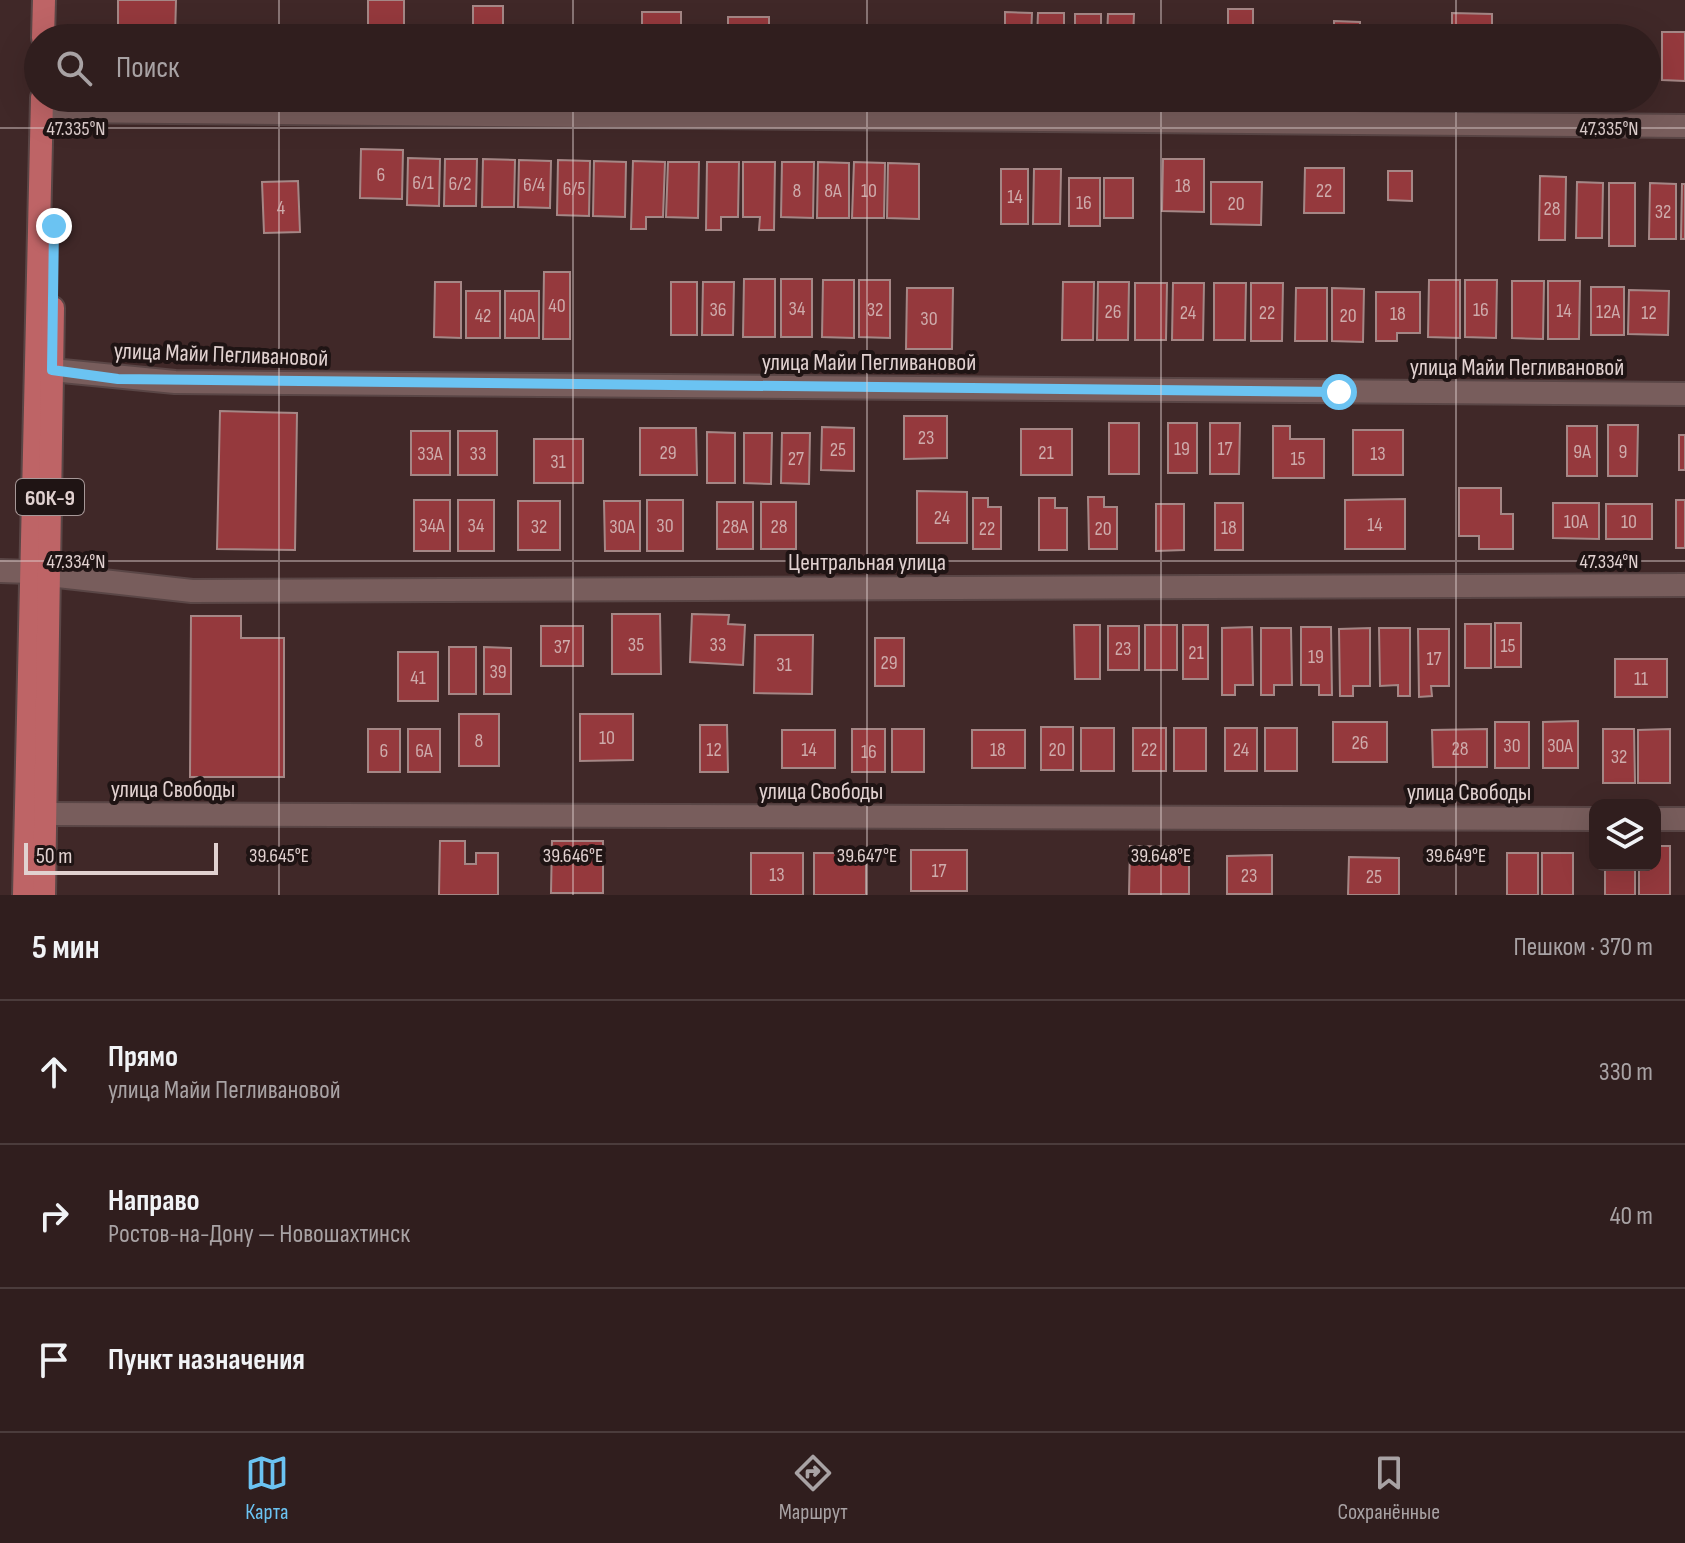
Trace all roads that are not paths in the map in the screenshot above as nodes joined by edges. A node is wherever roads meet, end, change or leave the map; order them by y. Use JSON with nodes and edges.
{"nodes":[{"id":1,"x":44,"y":0,"type":"edge"},
{"id":2,"x":58,"y":0,"type":"edge"},
{"id":3,"x":43,"y":24,"type":"edge"},
{"id":4,"x":57,"y":24,"type":"edge"},
{"id":5,"x":51,"y":112,"type":"edge"},
{"id":6,"x":51,"y":112,"type":"edge"},
{"id":7,"x":732,"y":112,"type":"edge"},
{"id":8,"x":1685,"y":126,"type":"edge"},
{"id":9,"x":52,"y":370,"type":"junction"},
{"id":10,"x":1685,"y":394,"type":"edge"},
{"id":11,"x":0,"y":571,"type":"edge"},
{"id":12,"x":40,"y":574,"type":"junction"},
{"id":13,"x":1685,"y":585,"type":"edge"},
{"id":14,"x":47,"y":814,"type":"junction"},
{"id":15,"x":1589,"y":819,"type":"edge"},
{"id":16,"x":1661,"y":819,"type":"edge"},
{"id":17,"x":1685,"y":819,"type":"edge"},
{"id":18,"x":24,"y":895,"type":"edge"},
{"id":19,"x":44,"y":895,"type":"edge"}],
"edges":[{"from":1,"to":3,"type":"main road"},
{"from":2,"to":4,"type":"main road"},
{"from":5,"to":9,"type":"main road","number":"60К-9"},
{"from":6,"to":12,"type":"main road","number":"60К-9"},
{"from":7,"to":8,"type":"street"},
{"from":9,"to":10,"type":"street","name":"улица Майи Пегливановой"},
{"from":9,"to":12,"type":"main road","number":"60К-9"},
{"from":11,"to":12,"type":"street","name":"Центральная улица"},
{"from":12,"to":13,"type":"street","name":"Центральная улица"},
{"from":12,"to":14,"type":"main road","number":"60К-9"},
{"from":12,"to":18,"type":"main road","number":"60К-9"},
{"from":14,"to":15,"type":"street","name":"улица Свободы"},
{"from":14,"to":19,"type":"main road","number":"60К-9"},
{"from":16,"to":17,"type":"street"}]}
